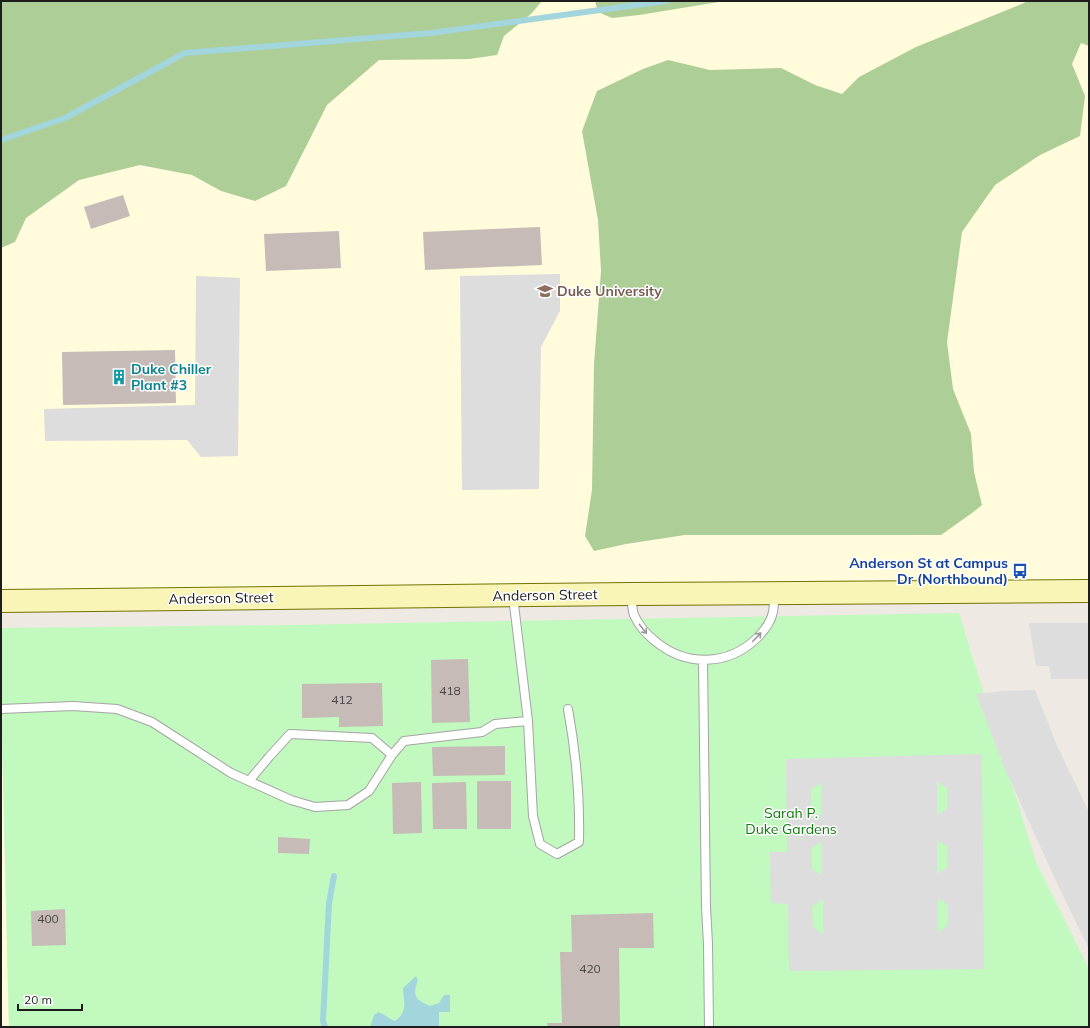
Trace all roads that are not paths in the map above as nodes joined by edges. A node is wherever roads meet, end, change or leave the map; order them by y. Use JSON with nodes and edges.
{"nodes":[{"id":1,"x":1089,"y":591,"type":"edge"},
{"id":2,"x":774,"y":592,"type":"junction"},
{"id":3,"x":631,"y":594,"type":"junction"},
{"id":4,"x":513,"y":595,"type":"junction"},
{"id":5,"x":1,"y":601,"type":"edge"},
{"id":6,"x":703,"y":660,"type":"junction"},
{"id":7,"x":568,"y":709,"type":"dead end"},
{"id":8,"x":1,"y":710,"type":"edge"},
{"id":9,"x":528,"y":721,"type":"junction"},
{"id":10,"x":392,"y":755,"type":"junction"},
{"id":11,"x":249,"y":781,"type":"junction"},
{"id":12,"x":709,"y":1027,"type":"edge"}],
"edges":[{"from":1,"to":2,"type":"street","name":"Anderson Street"},
{"from":2,"to":3,"type":"street","name":"Anderson Street"},
{"from":6,"to":2,"type":"lane","one_way":true},
{"from":3,"to":4,"type":"street","name":"Anderson Street"},
{"from":3,"to":6,"type":"lane","one_way":true},
{"from":4,"to":5,"type":"street","name":"Anderson Street"},
{"from":4,"to":9,"type":"lane"},
{"from":6,"to":12,"type":"lane"},
{"from":7,"to":9,"type":"lane"},
{"from":8,"to":11,"type":"lane"},
{"from":9,"to":10,"type":"lane"},
{"from":10,"to":11,"type":"lane"},
{"from":10,"to":11,"type":"lane"}]}
